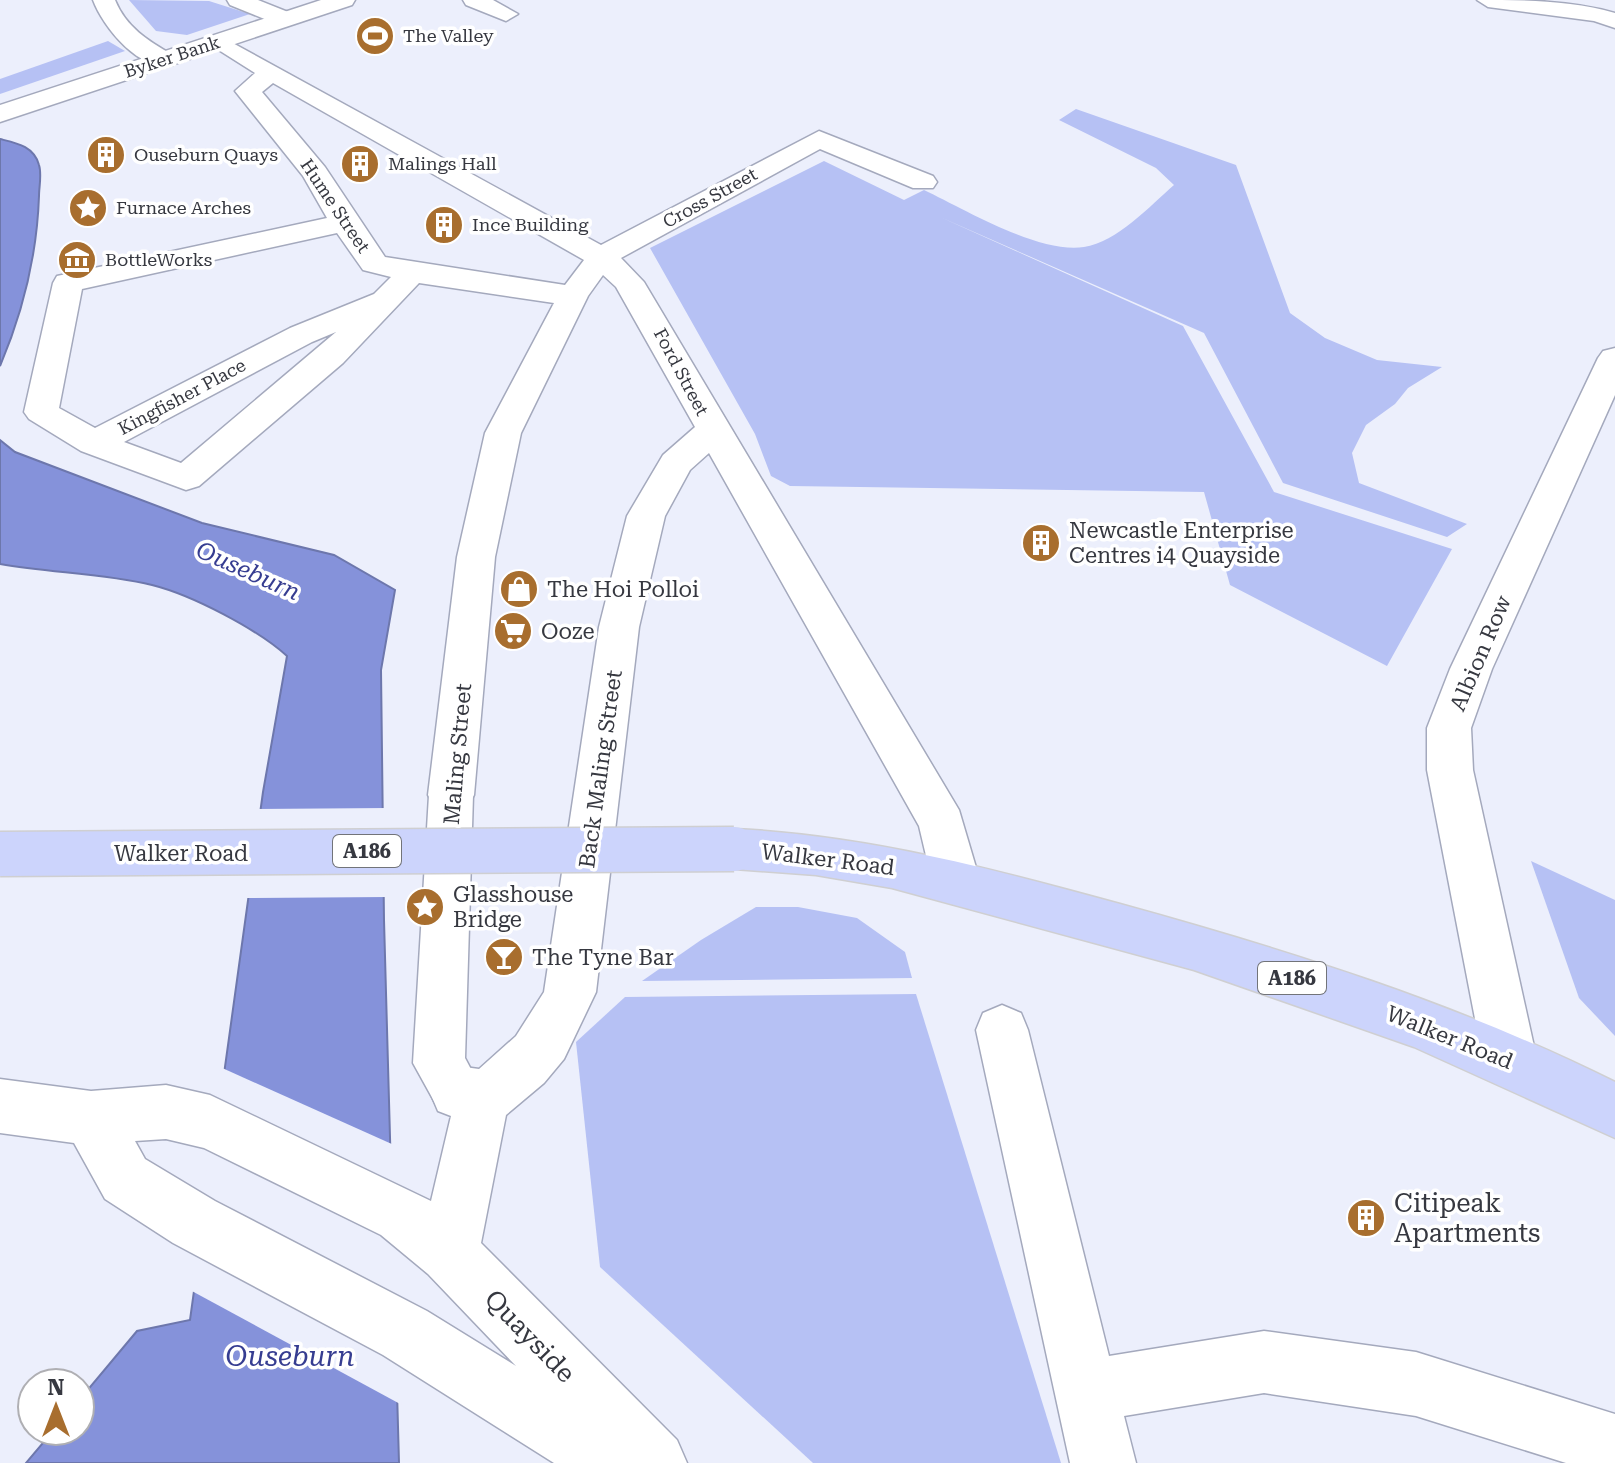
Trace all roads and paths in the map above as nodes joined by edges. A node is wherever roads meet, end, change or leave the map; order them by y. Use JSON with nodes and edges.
{"nodes":[{"id":1,"x":104,"y":0,"type":"edge"},
{"id":2,"x":238,"y":0,"type":"edge"},
{"id":3,"x":344,"y":0,"type":"edge"},
{"id":4,"x":474,"y":0,"type":"edge"},
{"id":5,"x":1488,"y":0,"type":"edge"},
{"id":6,"x":506,"y":14,"type":"dead end"},
{"id":7,"x":285,"y":19,"type":"junction"},
{"id":8,"x":1615,"y":21,"type":"edge"},
{"id":9,"x":218,"y":42,"type":"junction"},
{"id":10,"x":164,"y":60,"type":"junction"},
{"id":11,"x":272,"y":72,"type":"junction"},
{"id":12,"x":0,"y":114,"type":"edge"},
{"id":13,"x":923,"y":182,"type":"dead end"},
{"id":14,"x":344,"y":223,"type":"junction"},
{"id":15,"x":601,"y":257,"type":"junction"},
{"id":16,"x":412,"y":273,"type":"junction"},
{"id":17,"x":573,"y":296,"type":"junction"},
{"id":18,"x":383,"y":301,"type":"junction"},
{"id":19,"x":1615,"y":358,"type":"edge"},
{"id":20,"x":712,"y":431,"type":"junction"},
{"id":21,"x":94,"y":443,"type":"junction"},
{"id":22,"x":451,"y":795,"type":"joint"},
{"id":23,"x":0,"y":854,"type":"edge"},
{"id":24,"x":956,"y":881,"type":"junction"},
{"id":25,"x":1002,"y":1030,"type":"dead end"},
{"id":26,"x":1510,"y":1060,"type":"junction"},
{"id":27,"x":470,"y":1096,"type":"junction"},
{"id":28,"x":0,"y":1106,"type":"edge"},
{"id":29,"x":1615,"y":1111,"type":"edge"},
{"id":30,"x":91,"y":1118,"type":"junction"},
{"id":31,"x":449,"y":1253,"type":"junction"},
{"id":32,"x":1086,"y":1391,"type":"junction"},
{"id":33,"x":1615,"y":1446,"type":"edge"},
{"id":34,"x":614,"y":1463,"type":"edge"},
{"id":35,"x":654,"y":1463,"type":"edge"},
{"id":36,"x":1103,"y":1463,"type":"edge"}],
"edges":[{"from":1,"to":10,"type":"street"},
{"from":2,"to":7,"type":"street"},
{"from":3,"to":7,"type":"street","name":"Byker Bank"},
{"from":4,"to":6,"type":"street"},
{"from":5,"to":8,"type":"street"},
{"from":7,"to":9,"type":"street","name":"Byker Bank"},
{"from":9,"to":10,"type":"street","name":"Byker Bank"},
{"from":9,"to":11,"type":"street","name":"Ford Street"},
{"from":10,"to":12,"type":"street","name":"Byker Bank"},
{"from":11,"to":14,"type":"street","name":"Hume Street"},
{"from":11,"to":15,"type":"street","name":"Ford Street"},
{"from":13,"to":15,"type":"street","name":"Cross Street"},
{"from":14,"to":16,"type":"street","name":"Hume Street"},
{"from":14,"to":21,"type":"street"},
{"from":15,"to":17,"type":"street","name":"Maling Street"},
{"from":15,"to":20,"type":"street","name":"Ford Street"},
{"from":16,"to":17,"type":"street","name":"Hume Street"},
{"from":16,"to":18,"type":"street","name":"Kingfisher Place"},
{"from":17,"to":22,"type":"street","name":"Maling Street"},
{"from":18,"to":21,"type":"street","name":"Kingfisher Place"},
{"from":18,"to":21,"type":"street","name":"Kingfisher Place"},
{"from":19,"to":26,"type":"street","name":"Albion Row"},
{"from":20,"to":24,"type":"street","name":"Ford Street"},
{"from":20,"to":27,"type":"street","name":"Back Maling Street"},
{"from":22,"to":27,"type":"street","name":"Maling Street"},
{"from":23,"to":24,"type":"main road","name":"Walker Road","number":"A186","bridge":true},
{"from":24,"to":26,"type":"main road","name":"Walker Road","number":"A186"},
{"from":25,"to":32,"type":"street"},
{"from":26,"to":29,"type":"main road","name":"Walker Road","number":"A186"},
{"from":27,"to":31,"type":"street"},
{"from":28,"to":30,"type":"street"},
{"from":30,"to":31,"type":"street","name":"Quayside"},
{"from":30,"to":34,"type":"street"},
{"from":31,"to":35,"type":"street","name":"Quayside"},
{"from":32,"to":33,"type":"street"},
{"from":32,"to":36,"type":"street"}]}
